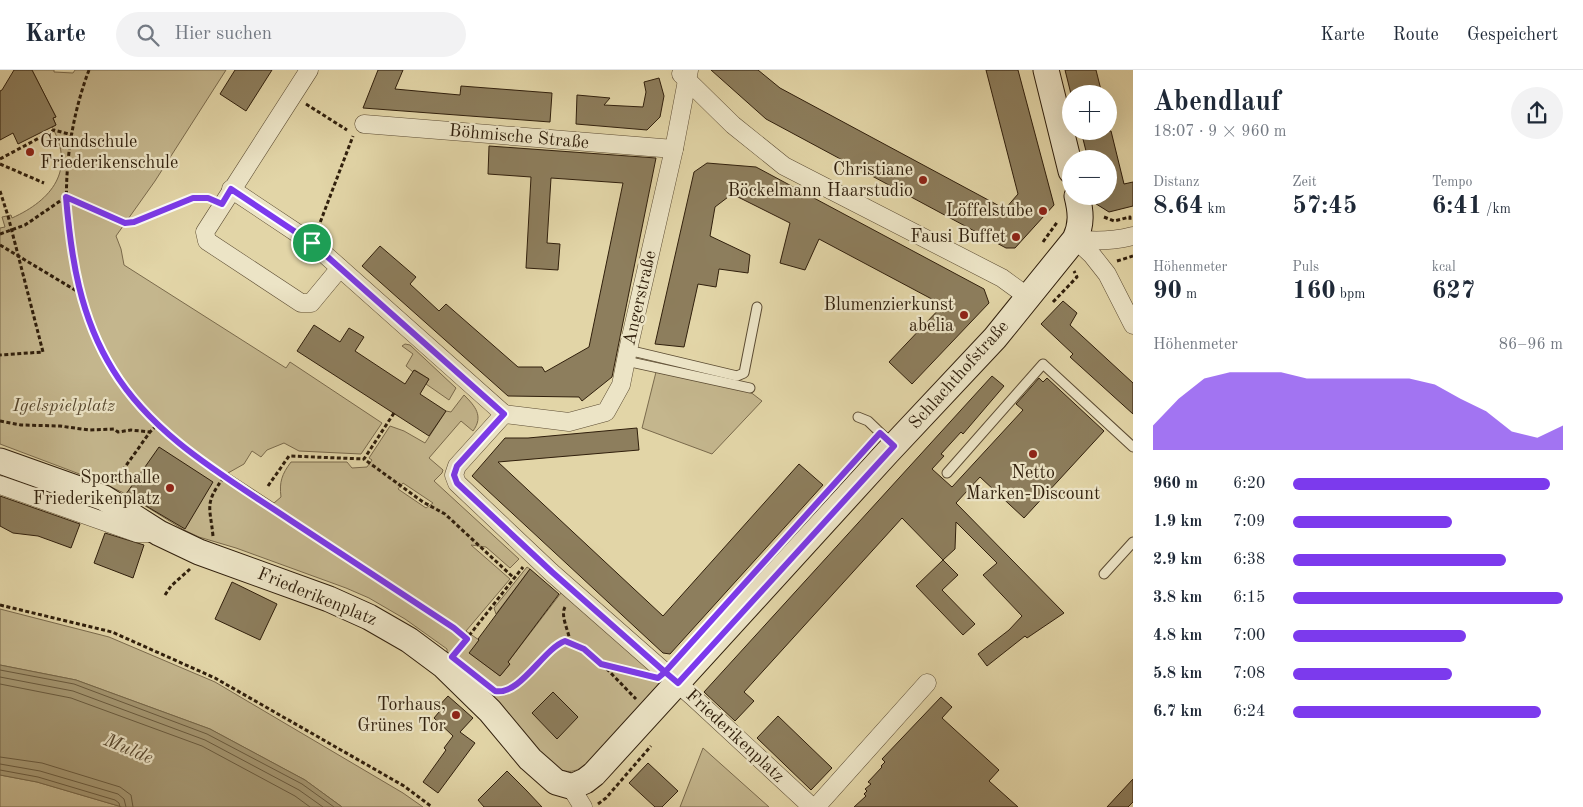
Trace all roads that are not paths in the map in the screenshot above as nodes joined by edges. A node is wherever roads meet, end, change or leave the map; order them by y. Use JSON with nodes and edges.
{"nodes":[{"id":1,"x":310,"y":70,"type":"edge"},
{"id":2,"x":1046,"y":70,"type":"edge"},
{"id":3,"x":685,"y":73,"type":"edge"},
{"id":4,"x":364,"y":124,"type":"dead end"},
{"id":5,"x":674,"y":150,"type":"junction"},
{"id":6,"x":1066,"y":150,"type":"edge"},
{"id":7,"x":226,"y":197,"type":"junction"},
{"id":8,"x":1079,"y":205,"type":"edge"},
{"id":9,"x":1133,"y":236,"type":"edge"},
{"id":10,"x":1075,"y":239,"type":"junction"},
{"id":11,"x":340,"y":268,"type":"junction"},
{"id":12,"x":1028,"y":297,"type":"junction"},
{"id":13,"x":757,"y":306,"type":"dead end"},
{"id":14,"x":1131,"y":320,"type":"edge"},
{"id":15,"x":627,"y":356,"type":"junction"},
{"id":16,"x":750,"y":388,"type":"dead end"},
{"id":17,"x":504,"y":414,"type":"junction"},
{"id":18,"x":858,"y":417,"type":"dead end"},
{"id":19,"x":894,"y":446,"type":"junction"},
{"id":20,"x":1133,"y":447,"type":"edge"},
{"id":21,"x":0,"y":461,"type":"edge"},
{"id":22,"x":947,"y":474,"type":"dead end"},
{"id":23,"x":0,"y":485,"type":"edge"},
{"id":24,"x":159,"y":533,"type":"junction"},
{"id":25,"x":1133,"y":542,"type":"edge"},
{"id":26,"x":1104,"y":574,"type":"dead end"},
{"id":27,"x":671,"y":677,"type":"junction"},
{"id":28,"x":927,"y":683,"type":"dead end"},
{"id":29,"x":570,"y":786,"type":"junction"},
{"id":30,"x":582,"y":807,"type":"edge"},
{"id":31,"x":814,"y":807,"type":"edge"}],
"edges":[{"from":1,"to":7,"type":"street"},
{"from":2,"to":6,"type":"main road"},
{"from":3,"to":5,"type":"street","name":"Angerstraße"},
{"from":3,"to":12,"type":"street"},
{"from":4,"to":5,"type":"street","name":"Böhmische Straße"},
{"from":5,"to":15,"type":"street","name":"Angerstraße"},
{"from":7,"to":11,"type":"street"},
{"from":7,"to":11,"type":"street"},
{"from":8,"to":10,"type":"main road"},
{"from":9,"to":10,"type":"street"},
{"from":10,"to":12,"type":"main road","name":"Schlachthofstraße"},
{"from":10,"to":14,"type":"street"},
{"from":11,"to":17,"type":"street"},
{"from":12,"to":19,"type":"main road","name":"Schlachthofstraße"},
{"from":13,"to":15,"type":"lane"},
{"from":15,"to":16,"type":"lane"},
{"from":15,"to":17,"type":"street","name":"Angerstraße"},
{"from":17,"to":27,"type":"street","name":"Friederikenplatz"},
{"from":18,"to":19,"type":"lane"},
{"from":19,"to":27,"type":"main road","name":"Schlachthofstraße"},
{"from":20,"to":22,"type":"lane"},
{"from":21,"to":24,"type":"main road","name":"Friederikenplatz"},
{"from":23,"to":24,"type":"street"},
{"from":24,"to":29,"type":"main road","name":"Friederikenplatz"},
{"from":25,"to":26,"type":"lane"},
{"from":27,"to":29,"type":"main road","name":"Schlachthofstraße"},
{"from":27,"to":31,"type":"street","name":"Friederikenplatz"},
{"from":28,"to":31,"type":"street","name":"Friederikenplatz"},
{"from":29,"to":30,"type":"street"}]}
